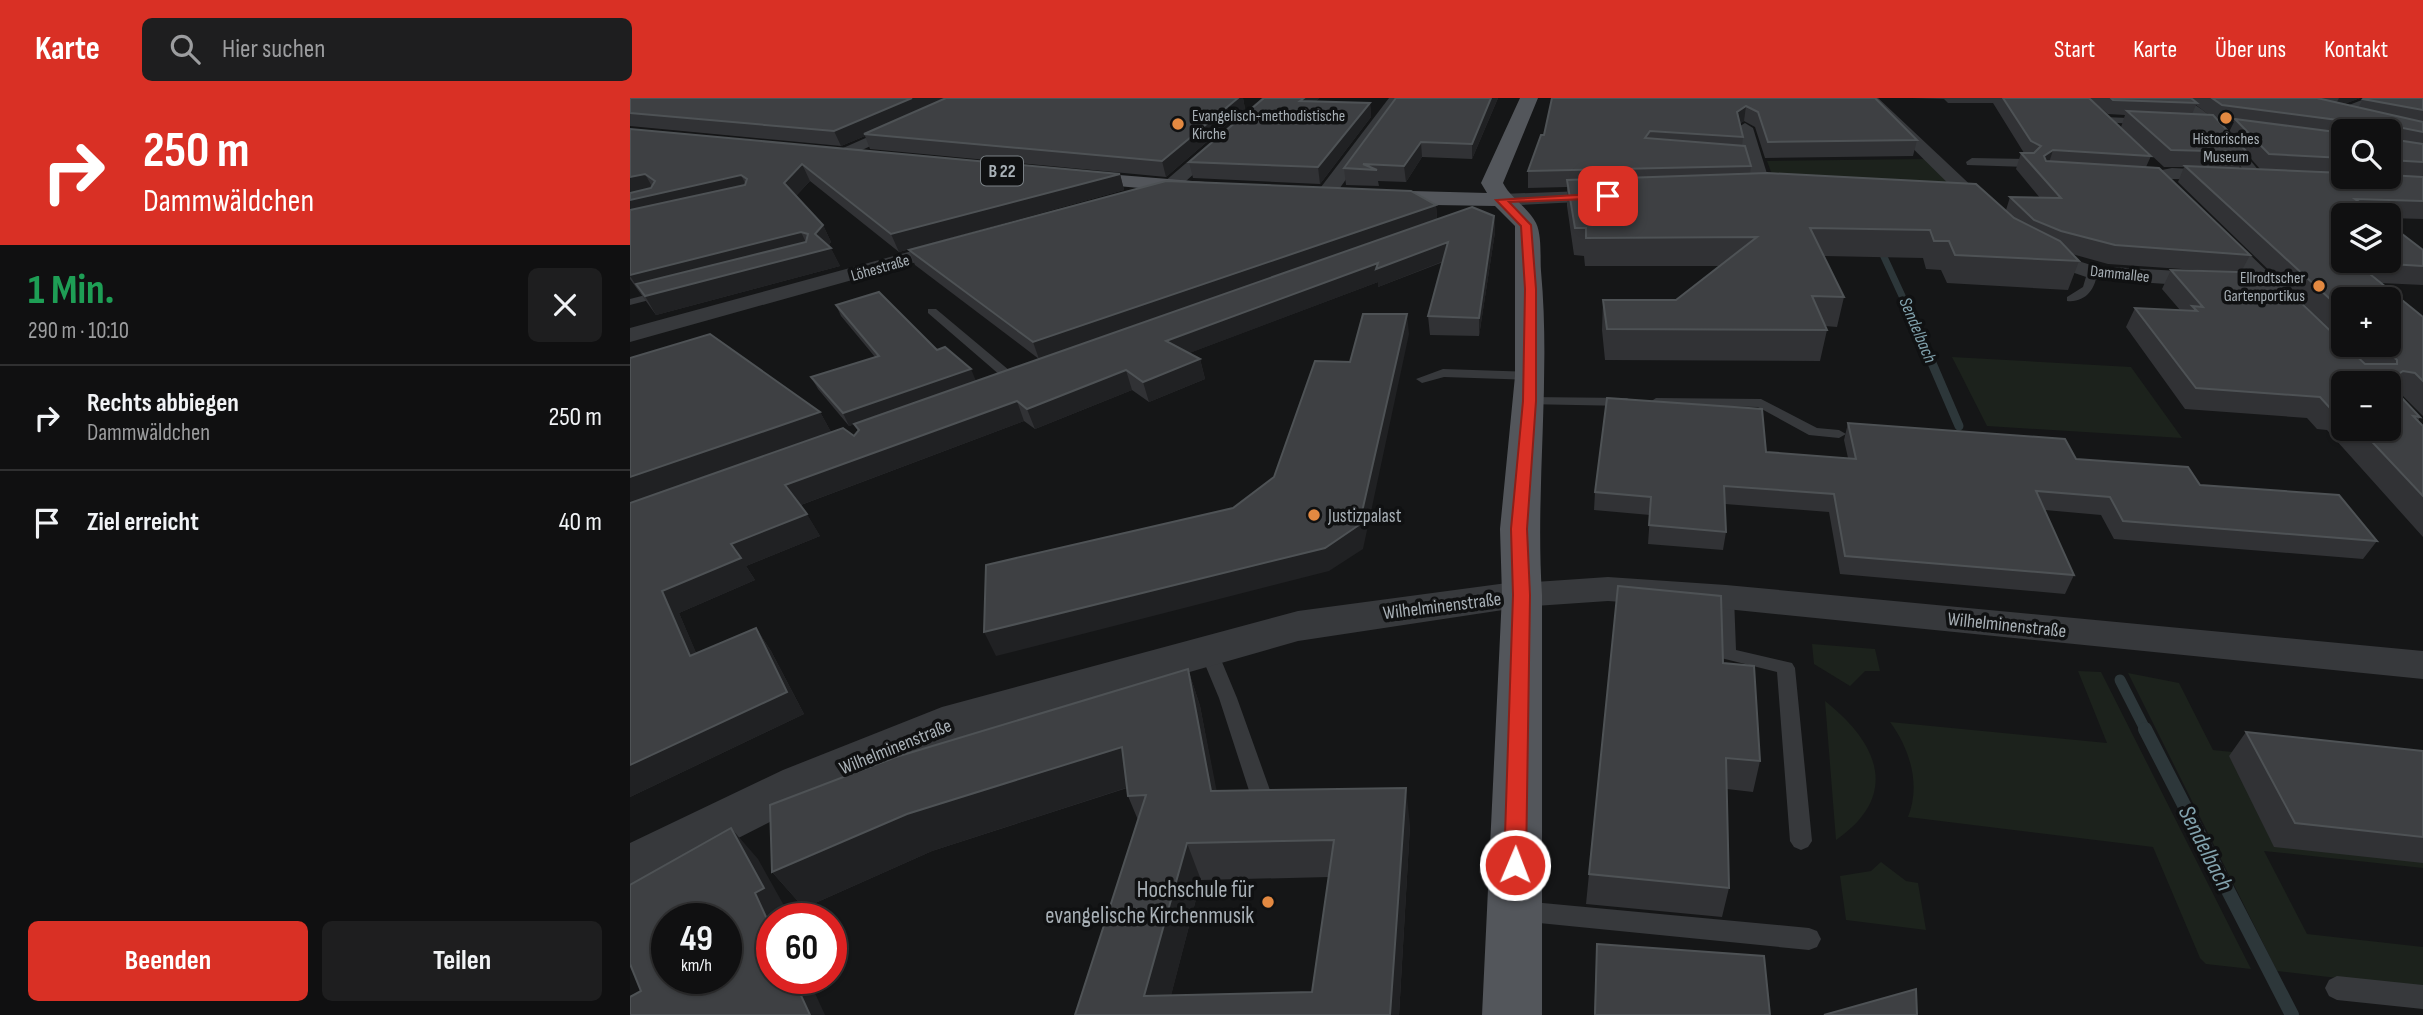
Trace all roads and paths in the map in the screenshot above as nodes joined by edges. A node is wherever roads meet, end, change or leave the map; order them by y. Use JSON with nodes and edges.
{"nodes":[{"id":1,"x":969,"y":98,"type":"edge"},
{"id":2,"x":1397,"y":98,"type":"edge"},
{"id":3,"x":1529,"y":98,"type":"edge"},
{"id":4,"x":1870,"y":98,"type":"edge"},
{"id":5,"x":2176,"y":98,"type":"edge"},
{"id":6,"x":2376,"y":98,"type":"edge"},
{"id":7,"x":1268,"y":101,"type":"edge"},
{"id":8,"x":1239,"y":102,"type":"dead end"},
{"id":9,"x":2094,"y":108,"type":"edge"},
{"id":10,"x":2329,"y":113,"type":"junction"},
{"id":11,"x":2358,"y":119,"type":"edge"},
{"id":12,"x":2104,"y":120,"type":"junction"},
{"id":13,"x":2214,"y":126,"type":"junction"},
{"id":14,"x":1745,"y":128,"type":"edge"},
{"id":15,"x":2238,"y":130,"type":"edge"},
{"id":16,"x":2331,"y":134,"type":"edge"},
{"id":17,"x":2119,"y":139,"type":"edge"},
{"id":18,"x":808,"y":153,"type":"edge"},
{"id":19,"x":834,"y":156,"type":"junction"},
{"id":20,"x":878,"y":160,"type":"edge"},
{"id":21,"x":1972,"y":162,"type":"dead end"},
{"id":22,"x":2027,"y":163,"type":"edge"},
{"id":23,"x":1045,"y":174,"type":"edge"},
{"id":24,"x":2264,"y":178,"type":"joint"},
{"id":25,"x":1170,"y":186,"type":"junction"},
{"id":26,"x":1222,"y":189,"type":"edge"},
{"id":27,"x":1737,"y":191,"type":"edge"},
{"id":28,"x":1300,"y":194,"type":"edge"},
{"id":29,"x":1634,"y":194,"type":"edge"},
{"id":30,"x":1325,"y":195,"type":"junction"},
{"id":31,"x":1118,"y":200,"type":"edge"},
{"id":32,"x":1501,"y":200,"type":"junction"},
{"id":33,"x":1953,"y":200,"type":"edge"},
{"id":34,"x":1976,"y":201,"type":"junction"},
{"id":35,"x":2000,"y":224,"type":"edge"},
{"id":36,"x":974,"y":240,"type":"edge"},
{"id":37,"x":2020,"y":244,"type":"edge"},
{"id":38,"x":2092,"y":272,"type":"junction"},
{"id":39,"x":2267,"y":283,"type":"junction"},
{"id":40,"x":681,"y":289,"type":"edge"},
{"id":41,"x":2071,"y":299,"type":"dead end"},
{"id":42,"x":630,"y":302,"type":"edge"},
{"id":43,"x":932,"y":311,"type":"dead end"},
{"id":44,"x":2305,"y":320,"type":"edge"},
{"id":45,"x":630,"y":335,"type":"edge"},
{"id":46,"x":1038,"y":370,"type":"edge"},
{"id":47,"x":1012,"y":379,"type":"junction"},
{"id":48,"x":1422,"y":379,"type":"dead end"},
{"id":49,"x":1530,"y":388,"type":"junction"},
{"id":50,"x":985,"y":389,"type":"edge"},
{"id":51,"x":1839,"y":434,"type":"dead end"},
{"id":52,"x":1522,"y":595,"type":"junction"},
{"id":53,"x":1726,"y":597,"type":"junction"},
{"id":54,"x":1208,"y":650,"type":"junction"},
{"id":55,"x":2423,"y":665,"type":"edge"},
{"id":56,"x":1286,"y":808,"type":"edge"},
{"id":57,"x":1801,"y":841,"type":"dead end"},
{"id":58,"x":630,"y":869,"type":"edge"},
{"id":59,"x":1514,"y":911,"type":"junction"},
{"id":60,"x":1809,"y":939,"type":"dead end"},
{"id":61,"x":2337,"y":988,"type":"dead end"},
{"id":62,"x":2423,"y":997,"type":"edge"},
{"id":63,"x":1512,"y":1015,"type":"edge"}],
"edges":[{"from":1,"to":19,"type":"street"},
{"from":2,"to":30,"type":"street"},
{"from":3,"to":32,"type":"main road"},
{"from":4,"to":34,"type":"street"},
{"from":5,"to":13,"type":"street"},
{"from":6,"to":10,"type":"street"},
{"from":7,"to":8,"type":"street"},
{"from":7,"to":25,"type":"street"},
{"from":9,"to":12,"type":"street"},
{"from":10,"to":11,"type":"street"},
{"from":10,"to":16,"type":"street"},
{"from":12,"to":13,"type":"street"},
{"from":12,"to":17,"type":"street"},
{"from":13,"to":15,"type":"street"},
{"from":13,"to":24,"type":"street"},
{"from":14,"to":27,"type":"street"},
{"from":18,"to":19,"type":"main road"},
{"from":19,"to":20,"type":"main road"},
{"from":21,"to":22,"type":"street"},
{"from":23,"to":25,"type":"main road","number":"B 22"},
{"from":24,"to":39,"type":"street"},
{"from":25,"to":26,"type":"main road","number":"B 22"},
{"from":25,"to":31,"type":"street"},
{"from":28,"to":30,"type":"main road"},
{"from":29,"to":32,"type":"street"},
{"from":30,"to":32,"type":"main road"},
{"from":32,"to":49,"type":"main road"},
{"from":33,"to":34,"type":"street"},
{"from":34,"to":35,"type":"street"},
{"from":36,"to":45,"type":"street","name":"Löhestraße"},
{"from":37,"to":38,"type":"street","name":"Dammallee"},
{"from":38,"to":39,"type":"street","name":"Dammallee"},
{"from":38,"to":41,"type":"lane"},
{"from":39,"to":44,"type":"street"},
{"from":40,"to":42,"type":"lane"},
{"from":43,"to":47,"type":"lane"},
{"from":46,"to":47,"type":"street"},
{"from":47,"to":50,"type":"street"},
{"from":48,"to":49,"type":"lane"},
{"from":49,"to":51,"type":"lane"},
{"from":49,"to":52,"type":"main road"},
{"from":52,"to":53,"type":"street","name":"Wilhelminenstraße"},
{"from":52,"to":54,"type":"street","name":"Wilhelminenstraße"},
{"from":52,"to":59,"type":"main road"},
{"from":53,"to":55,"type":"street","name":"Wilhelminenstraße"},
{"from":53,"to":57,"type":"lane"},
{"from":54,"to":56,"type":"lane"},
{"from":54,"to":58,"type":"street","name":"Wilhelminenstraße"},
{"from":59,"to":60,"type":"lane"},
{"from":59,"to":63,"type":"main road"},
{"from":61,"to":62,"type":"lane"}]}
